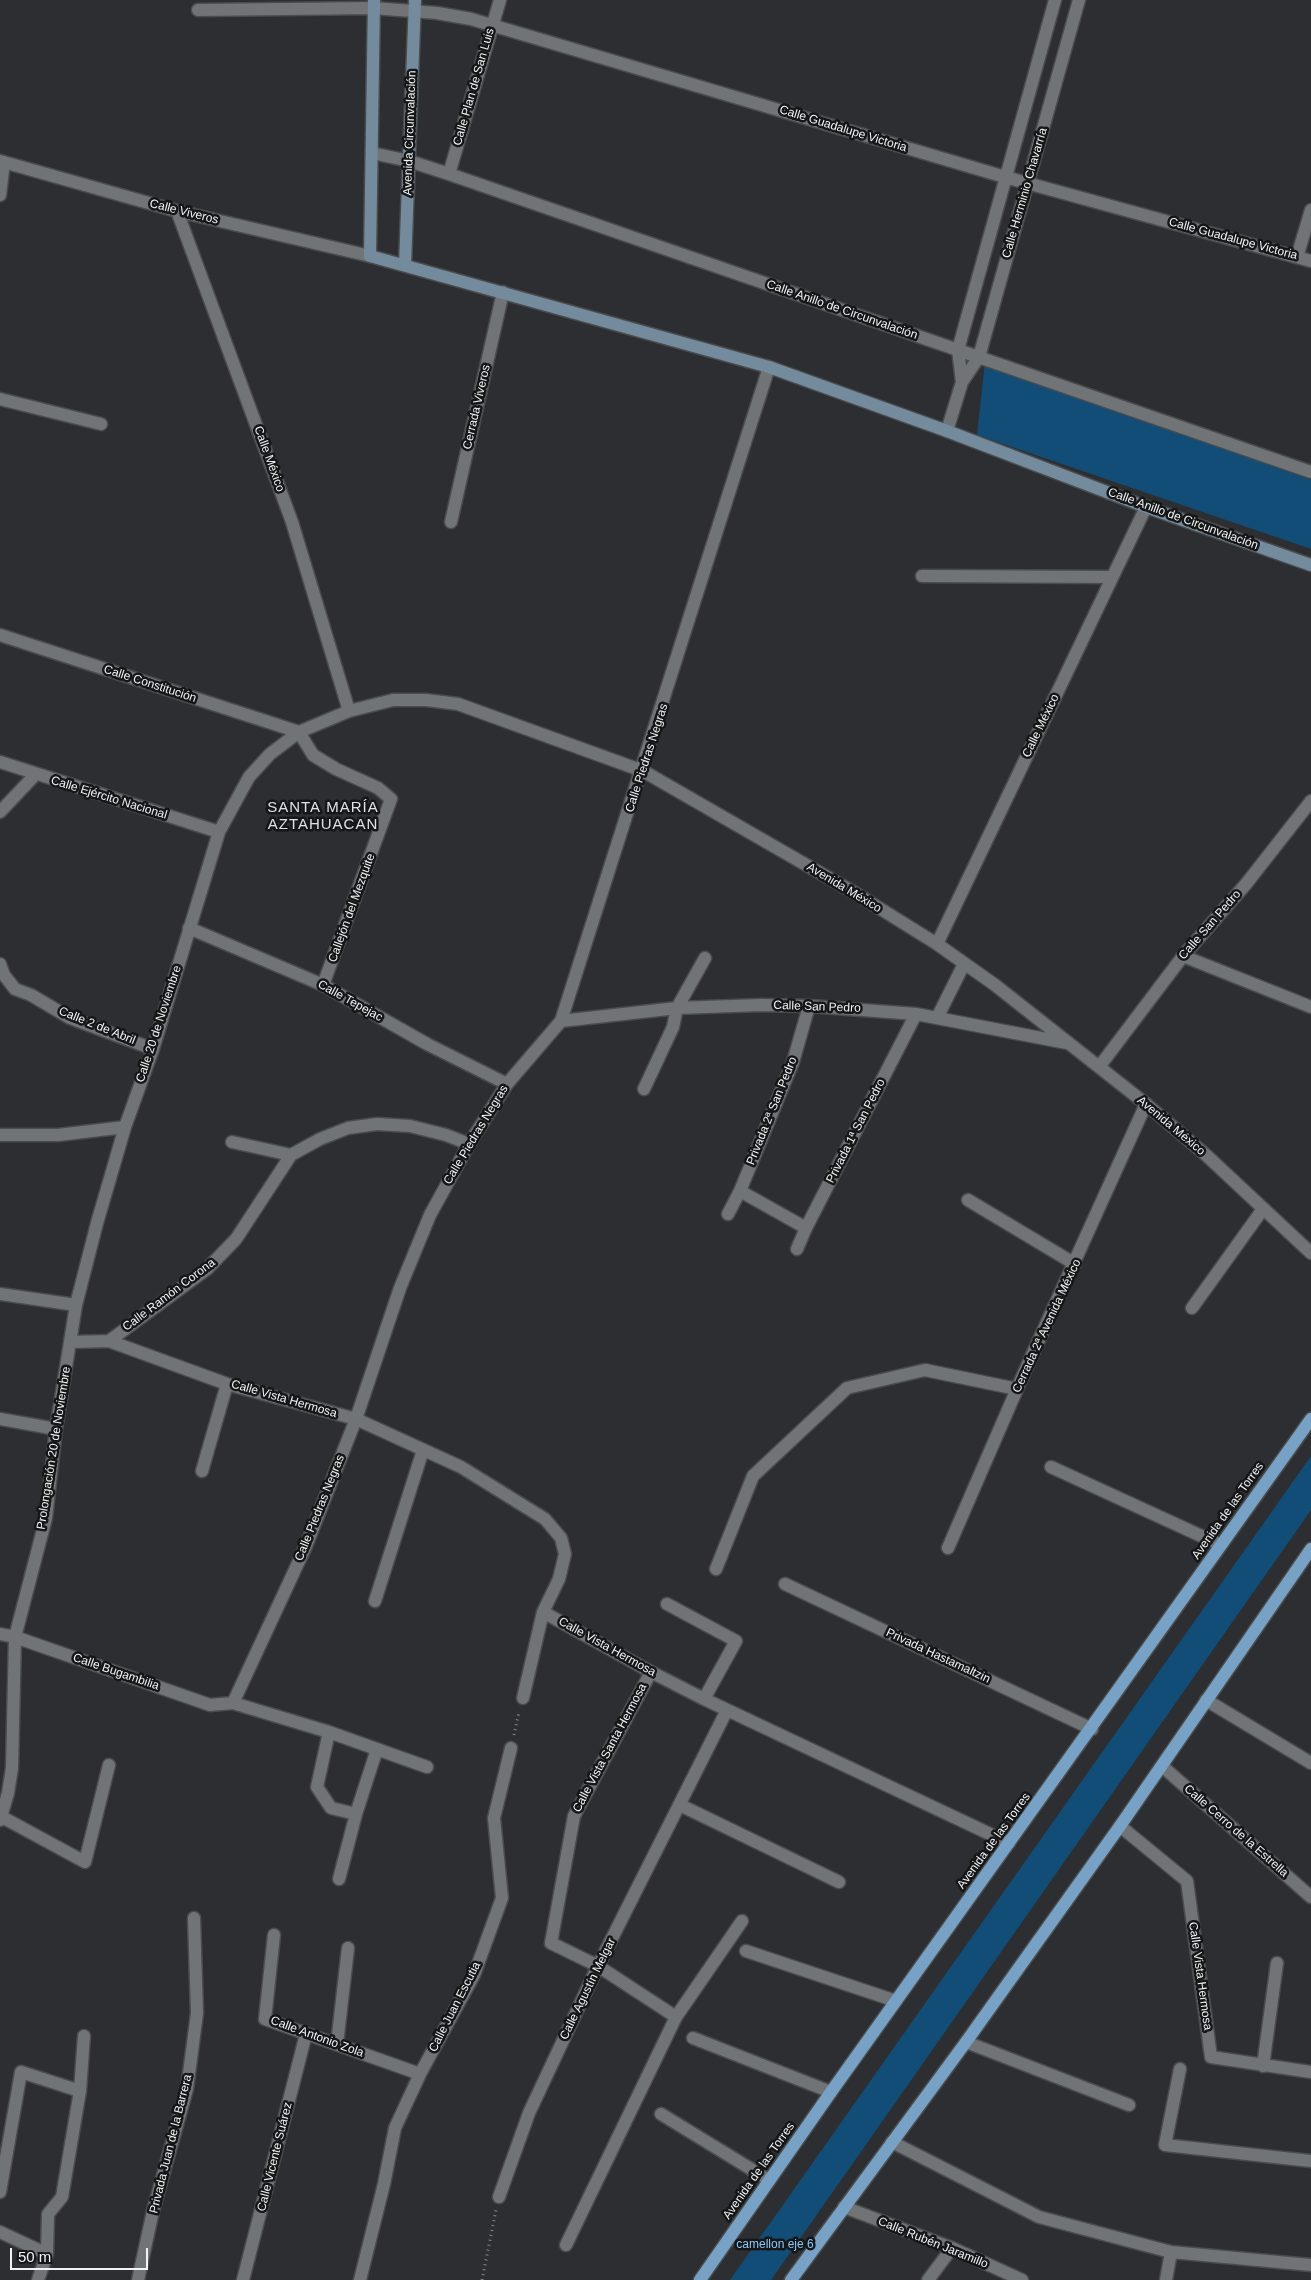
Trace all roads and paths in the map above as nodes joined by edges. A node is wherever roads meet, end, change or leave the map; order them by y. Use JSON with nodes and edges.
{"nodes":[{"id":1,"x":500,"y":0,"type":"edge"},
{"id":2,"x":1055,"y":0,"type":"edge"},
{"id":3,"x":1079,"y":0,"type":"edge"},
{"id":4,"x":374,"y":4,"type":"edge"},
{"id":5,"x":415,"y":5,"type":"edge"},
{"id":6,"x":198,"y":10,"type":"dead end"},
{"id":7,"x":492,"y":25,"type":"junction"},
{"id":8,"x":372,"y":153,"type":"junction"},
{"id":9,"x":409,"y":161,"type":"junction"},
{"id":10,"x":2,"y":162,"type":"edge"},
{"id":11,"x":449,"y":174,"type":"junction"},
{"id":12,"x":1005,"y":177,"type":"junction"},
{"id":13,"x":1028,"y":183,"type":"junction"},
{"id":14,"x":0,"y":195,"type":"edge"},
{"id":15,"x":1311,"y":210,"type":"edge"},
{"id":16,"x":177,"y":211,"type":"junction"},
{"id":17,"x":370,"y":256,"type":"junction"},
{"id":18,"x":1297,"y":257,"type":"junction"},
{"id":19,"x":1311,"y":261,"type":"edge"},
{"id":20,"x":405,"y":265,"type":"junction"},
{"id":21,"x":503,"y":292,"type":"junction"},
{"id":22,"x":958,"y":350,"type":"junction"},
{"id":23,"x":980,"y":358,"type":"junction"},
{"id":24,"x":769,"y":367,"type":"junction"},
{"id":25,"x":962,"y":382,"type":"junction"},
{"id":26,"x":0,"y":399,"type":"edge"},
{"id":27,"x":101,"y":424,"type":"dead end"},
{"id":28,"x":947,"y":431,"type":"junction"},
{"id":29,"x":1311,"y":472,"type":"edge"},
{"id":30,"x":1146,"y":507,"type":"junction"},
{"id":31,"x":451,"y":522,"type":"dead end"},
{"id":32,"x":1311,"y":565,"type":"edge"},
{"id":33,"x":922,"y":576,"type":"dead end"},
{"id":34,"x":1112,"y":577,"type":"junction"},
{"id":35,"x":0,"y":635,"type":"edge"},
{"id":36,"x":349,"y":711,"type":"junction"},
{"id":37,"x":299,"y":732,"type":"junction"},
{"id":38,"x":0,"y":762,"type":"edge"},
{"id":39,"x":642,"y":771,"type":"junction"},
{"id":40,"x":35,"y":774,"type":"junction"},
{"id":41,"x":1309,"y":808,"type":"edge"},
{"id":42,"x":0,"y":812,"type":"edge"},
{"id":43,"x":219,"y":832,"type":"junction"},
{"id":44,"x":189,"y":928,"type":"junction"},
{"id":45,"x":937,"y":944,"type":"junction"},
{"id":46,"x":1183,"y":956,"type":"junction"},
{"id":47,"x":705,"y":958,"type":"dead end"},
{"id":48,"x":0,"y":964,"type":"edge"},
{"id":49,"x":964,"y":964,"type":"junction"},
{"id":50,"x":324,"y":985,"type":"junction"},
{"id":51,"x":809,"y":1006,"type":"junction"},
{"id":52,"x":1311,"y":1007,"type":"edge"},
{"id":53,"x":676,"y":1008,"type":"junction"},
{"id":54,"x":916,"y":1014,"type":"junction"},
{"id":55,"x":937,"y":1018,"type":"junction"},
{"id":56,"x":561,"y":1021,"type":"junction"},
{"id":57,"x":1070,"y":1044,"type":"junction"},
{"id":58,"x":153,"y":1049,"type":"junction"},
{"id":59,"x":1099,"y":1067,"type":"junction"},
{"id":60,"x":507,"y":1084,"type":"junction"},
{"id":61,"x":644,"y":1088,"type":"dead end"},
{"id":62,"x":1146,"y":1104,"type":"junction"},
{"id":63,"x":124,"y":1127,"type":"junction"},
{"id":64,"x":0,"y":1135,"type":"edge"},
{"id":65,"x":232,"y":1142,"type":"dead end"},
{"id":66,"x":469,"y":1144,"type":"junction"},
{"id":67,"x":291,"y":1154,"type":"junction"},
{"id":68,"x":740,"y":1191,"type":"junction"},
{"id":69,"x":968,"y":1200,"type":"dead end"},
{"id":70,"x":1263,"y":1209,"type":"junction"},
{"id":71,"x":728,"y":1214,"type":"dead end"},
{"id":72,"x":806,"y":1228,"type":"junction"},
{"id":73,"x":797,"y":1249,"type":"dead end"},
{"id":74,"x":1311,"y":1253,"type":"edge"},
{"id":75,"x":1075,"y":1264,"type":"junction"},
{"id":76,"x":0,"y":1294,"type":"edge"},
{"id":77,"x":76,"y":1305,"type":"junction"},
{"id":78,"x":1192,"y":1308,"type":"dead end"},
{"id":79,"x":108,"y":1341,"type":"junction"},
{"id":80,"x":71,"y":1342,"type":"junction"},
{"id":81,"x":227,"y":1384,"type":"junction"},
{"id":82,"x":1017,"y":1390,"type":"junction"},
{"id":83,"x":0,"y":1419,"type":"edge"},
{"id":84,"x":356,"y":1419,"type":"junction"},
{"id":85,"x":1311,"y":1419,"type":"edge"},
{"id":86,"x":56,"y":1429,"type":"junction"},
{"id":87,"x":423,"y":1450,"type":"junction"},
{"id":88,"x":1051,"y":1467,"type":"dead end"},
{"id":89,"x":202,"y":1471,"type":"dead end"},
{"id":90,"x":1221,"y":1545,"type":"junction"},
{"id":91,"x":948,"y":1548,"type":"dead end"},
{"id":92,"x":1311,"y":1548,"type":"edge"},
{"id":93,"x":716,"y":1569,"type":"dead end"},
{"id":94,"x":785,"y":1584,"type":"dead end"},
{"id":95,"x":375,"y":1601,"type":"dead end"},
{"id":96,"x":667,"y":1604,"type":"dead end"},
{"id":97,"x":544,"y":1612,"type":"junction"},
{"id":98,"x":0,"y":1634,"type":"edge"},
{"id":99,"x":15,"y":1636,"type":"junction"},
{"id":100,"x":651,"y":1672,"type":"junction"},
{"id":101,"x":523,"y":1698,"type":"joint"},
{"id":102,"x":704,"y":1699,"type":"junction"},
{"id":103,"x":1206,"y":1700,"type":"junction"},
{"id":104,"x":233,"y":1703,"type":"junction"},
{"id":105,"x":727,"y":1710,"type":"junction"},
{"id":106,"x":1092,"y":1728,"type":"junction"},
{"id":107,"x":329,"y":1732,"type":"junction"},
{"id":108,"x":511,"y":1748,"type":"joint"},
{"id":109,"x":377,"y":1749,"type":"junction"},
{"id":110,"x":1311,"y":1764,"type":"edge"},
{"id":111,"x":109,"y":1765,"type":"dead end"},
{"id":112,"x":1162,"y":1766,"type":"junction"},
{"id":113,"x":427,"y":1767,"type":"dead end"},
{"id":114,"x":680,"y":1805,"type":"junction"},
{"id":115,"x":356,"y":1814,"type":"junction"},
{"id":116,"x":1,"y":1818,"type":"edge"},
{"id":117,"x":1120,"y":1826,"type":"junction"},
{"id":118,"x":1009,"y":1843,"type":"junction"},
{"id":119,"x":339,"y":1879,"type":"dead end"},
{"id":120,"x":840,"y":1882,"type":"dead end"},
{"id":121,"x":1311,"y":1896,"type":"edge"},
{"id":122,"x":194,"y":1918,"type":"dead end"},
{"id":123,"x":742,"y":1921,"type":"dead end"},
{"id":124,"x":274,"y":1935,"type":"dead end"},
{"id":125,"x":348,"y":1948,"type":"dead end"},
{"id":126,"x":746,"y":1951,"type":"dead end"},
{"id":127,"x":1277,"y":1963,"type":"dead end"},
{"id":128,"x":598,"y":1966,"type":"junction"},
{"id":129,"x":896,"y":2001,"type":"junction"},
{"id":130,"x":676,"y":2017,"type":"junction"},
{"id":131,"x":306,"y":2034,"type":"junction"},
{"id":132,"x":84,"y":2036,"type":"dead end"},
{"id":133,"x":693,"y":2038,"type":"dead end"},
{"id":134,"x":966,"y":2042,"type":"junction"},
{"id":135,"x":337,"y":2044,"type":"junction"},
{"id":136,"x":1263,"y":2066,"type":"junction"},
{"id":137,"x":1180,"y":2069,"type":"dead end"},
{"id":138,"x":1311,"y":2072,"type":"edge"},
{"id":139,"x":420,"y":2074,"type":"junction"},
{"id":140,"x":80,"y":2090,"type":"junction"},
{"id":141,"x":831,"y":2092,"type":"junction"},
{"id":142,"x":1129,"y":2105,"type":"dead end"},
{"id":143,"x":661,"y":2114,"type":"dead end"},
{"id":144,"x":892,"y":2142,"type":"junction"},
{"id":145,"x":1311,"y":2161,"type":"edge"},
{"id":146,"x":769,"y":2180,"type":"junction"},
{"id":147,"x":0,"y":2192,"type":"edge"},
{"id":148,"x":499,"y":2196,"type":"joint"},
{"id":149,"x":844,"y":2207,"type":"junction"},
{"id":150,"x":0,"y":2232,"type":"edge"},
{"id":151,"x":566,"y":2245,"type":"dead end"},
{"id":152,"x":952,"y":2248,"type":"junction"},
{"id":153,"x":1171,"y":2252,"type":"junction"},
{"id":154,"x":47,"y":2254,"type":"junction"},
{"id":155,"x":1311,"y":2265,"type":"edge"},
{"id":156,"x":38,"y":2280,"type":"edge"},
{"id":157,"x":138,"y":2280,"type":"edge"},
{"id":158,"x":243,"y":2280,"type":"edge"},
{"id":159,"x":360,"y":2280,"type":"edge"},
{"id":160,"x":482,"y":2280,"type":"edge"},
{"id":161,"x":700,"y":2280,"type":"edge"},
{"id":162,"x":791,"y":2280,"type":"edge"},
{"id":163,"x":928,"y":2280,"type":"edge"},
{"id":164,"x":1022,"y":2280,"type":"edge"},
{"id":165,"x":1166,"y":2280,"type":"edge"}],
"edges":[{"from":1,"to":7,"type":"street","name":"Calle Plan de San Luis"},
{"from":2,"to":12,"type":"street","name":"Calle Herminio Chavarría"},
{"from":3,"to":13,"type":"street","name":"Calle Herminio Chavarría"},
{"from":4,"to":5,"type":"street","name":"Calle Guadalupe Victoria"},
{"from":4,"to":6,"type":"street","name":"Calle Guadalupe Victoria"},
{"from":4,"to":8,"type":"street"},
{"from":5,"to":7,"type":"street","name":"Calle Guadalupe Victoria"},
{"from":5,"to":9,"type":"street","name":"Avenida Circunvalación"},
{"from":7,"to":11,"type":"street","name":"Calle Plan de San Luis"},
{"from":7,"to":12,"type":"street","name":"Calle Guadalupe Victoria"},
{"from":8,"to":9,"type":"street","name":"Calle Anillo de Circunvalación"},
{"from":8,"to":17,"type":"street"},
{"from":9,"to":11,"type":"street","name":"Calle Anillo de Circunvalación"},
{"from":9,"to":20,"type":"street","name":"Avenida Circunvalación"},
{"from":10,"to":14,"type":"street"},
{"from":10,"to":16,"type":"street","name":"Calle Viveros"},
{"from":11,"to":22,"type":"street","name":"Calle Anillo de Circunvalación"},
{"from":12,"to":13,"type":"street","name":"Calle Guadalupe Victoria"},
{"from":12,"to":22,"type":"street","name":"Calle Herminio Chavarría"},
{"from":13,"to":18,"type":"street","name":"Calle Guadalupe Victoria"},
{"from":13,"to":23,"type":"street","name":"Calle Herminio Chavarría"},
{"from":15,"to":18,"type":"street"},
{"from":16,"to":17,"type":"street","name":"Calle Viveros"},
{"from":16,"to":36,"type":"street","name":"Calle México"},
{"from":17,"to":20,"type":"street","name":"Calle Anillo de Circunvalación"},
{"from":18,"to":19,"type":"street","name":"Calle Guadalupe Victoria"},
{"from":20,"to":21,"type":"street","name":"Calle Anillo de Circunvalación"},
{"from":21,"to":24,"type":"street","name":"Calle Anillo de Circunvalación"},
{"from":21,"to":31,"type":"street","name":"Cerrada Viveros"},
{"from":22,"to":23,"type":"street","name":"Calle Anillo de Circunvalación"},
{"from":22,"to":25,"type":"street","name":"Calle Herminio Chavarría"},
{"from":23,"to":25,"type":"street","name":"Calle Herminio Chavarría"},
{"from":23,"to":29,"type":"street","name":"Calle Anillo de Circunvalación"},
{"from":24,"to":28,"type":"street","name":"Calle Anillo de Circunvalación"},
{"from":24,"to":39,"type":"street","name":"Calle Piedras Negras"},
{"from":25,"to":28,"type":"street","name":"Calle Herminio Chavarría"},
{"from":26,"to":27,"type":"street"},
{"from":28,"to":30,"type":"street","name":"Calle Anillo de Circunvalación"},
{"from":30,"to":32,"type":"street","name":"Calle Anillo de Circunvalación"},
{"from":30,"to":34,"type":"street","name":"Calle México"},
{"from":33,"to":34,"type":"street"},
{"from":34,"to":45,"type":"street","name":"Calle México"},
{"from":35,"to":37,"type":"street","name":"Calle Constitución"},
{"from":36,"to":37,"type":"street","name":"Avenida México"},
{"from":36,"to":39,"type":"street","name":"Avenida México"},
{"from":37,"to":43,"type":"street","name":"Calle 20 de Noviembre"},
{"from":37,"to":50,"type":"street","name":"Callejón del Mezquite"},
{"from":38,"to":40,"type":"street","name":"Calle Ejército Nacional"},
{"from":39,"to":45,"type":"street","name":"Avenida México"},
{"from":39,"to":56,"type":"street","name":"Calle Piedras Negras"},
{"from":40,"to":42,"type":"street"},
{"from":40,"to":43,"type":"street","name":"Calle Ejército Nacional"},
{"from":41,"to":46,"type":"street","name":"Calle San Pedro"},
{"from":43,"to":44,"type":"street","name":"Calle 20 de Noviembre"},
{"from":44,"to":50,"type":"street","name":"Calle Tepejac"},
{"from":44,"to":58,"type":"street","name":"Calle 20 de Noviembre"},
{"from":45,"to":49,"type":"street","name":"Avenida México"},
{"from":46,"to":52,"type":"street"},
{"from":46,"to":59,"type":"street","name":"Calle San Pedro"},
{"from":47,"to":53,"type":"street"},
{"from":48,"to":58,"type":"street","name":"Calle 2 de Abril"},
{"from":49,"to":55,"type":"street"},
{"from":49,"to":57,"type":"street","name":"Avenida México"},
{"from":50,"to":60,"type":"street","name":"Calle Tepejac"},
{"from":51,"to":53,"type":"street","name":"Calle San Pedro"},
{"from":51,"to":54,"type":"street","name":"Calle San Pedro"},
{"from":51,"to":68,"type":"street","name":"Privada 2ª San Pedro"},
{"from":53,"to":56,"type":"street","name":"Calle San Pedro"},
{"from":53,"to":61,"type":"street"},
{"from":54,"to":55,"type":"street","name":"Calle San Pedro"},
{"from":54,"to":72,"type":"street","name":"Privada 1ª San Pedro"},
{"from":55,"to":57,"type":"street","name":"Calle San Pedro"},
{"from":56,"to":60,"type":"street","name":"Calle Piedras Negras"},
{"from":57,"to":59,"type":"street","name":"Avenida México"},
{"from":58,"to":63,"type":"street","name":"Calle 20 de Noviembre"},
{"from":59,"to":62,"type":"street","name":"Avenida México"},
{"from":60,"to":66,"type":"street","name":"Calle Piedras Negras"},
{"from":62,"to":70,"type":"street","name":"Avenida México"},
{"from":62,"to":75,"type":"street","name":"Cerrada 2ª Avenida México"},
{"from":63,"to":64,"type":"street"},
{"from":63,"to":77,"type":"street","name":"Calle 20 de Noviembre"},
{"from":65,"to":67,"type":"street"},
{"from":66,"to":67,"type":"street","name":"Calle Ramón Corona"},
{"from":66,"to":84,"type":"street","name":"Calle Piedras Negras"},
{"from":67,"to":79,"type":"street","name":"Calle Ramón Corona"},
{"from":68,"to":71,"type":"street","name":"Privada 2ª San Pedro"},
{"from":68,"to":72,"type":"street"},
{"from":69,"to":75,"type":"street"},
{"from":70,"to":74,"type":"street","name":"Avenida México"},
{"from":70,"to":78,"type":"street"},
{"from":72,"to":73,"type":"street","name":"Privada 1ª San Pedro"},
{"from":75,"to":82,"type":"street","name":"Cerrada 2ª Avenida México"},
{"from":76,"to":77,"type":"street"},
{"from":77,"to":80,"type":"street","name":"Calle 20 de Noviembre"},
{"from":79,"to":80,"type":"street","name":"Calle Vista Hermosa"},
{"from":79,"to":81,"type":"street","name":"Calle Vista Hermosa"},
{"from":80,"to":86,"type":"street","name":"Prolongación 20 de Noviembre"},
{"from":81,"to":84,"type":"street","name":"Calle Vista Hermosa"},
{"from":81,"to":89,"type":"street"},
{"from":82,"to":91,"type":"street","name":"Cerrada 2ª Avenida México"},
{"from":82,"to":93,"type":"street"},
{"from":83,"to":86,"type":"street"},
{"from":84,"to":87,"type":"street","name":"Calle Vista Hermosa"},
{"from":84,"to":104,"type":"street","name":"Calle Piedras Negras"},
{"from":85,"to":90,"type":"main road","name":"Avenida de las Torres"},
{"from":86,"to":99,"type":"street","name":"Prolongación 20 de Noviembre"},
{"from":87,"to":95,"type":"street"},
{"from":87,"to":97,"type":"street","name":"Calle Vista Hermosa"},
{"from":88,"to":90,"type":"street"},
{"from":90,"to":106,"type":"main road","name":"Avenida de las Torres"},
{"from":92,"to":103,"type":"main road"},
{"from":94,"to":106,"type":"street","name":"Privada Hastamaltzin"},
{"from":96,"to":102,"type":"street"},
{"from":97,"to":100,"type":"street","name":"Calle Vista Hermosa"},
{"from":97,"to":101,"type":"street"},
{"from":98,"to":99,"type":"street","name":"Calle Bugambilia"},
{"from":99,"to":104,"type":"street","name":"Calle Bugambilia"},
{"from":99,"to":116,"type":"street","name":"Prolongación 20 de Noviembre"},
{"from":100,"to":102,"type":"street","name":"Calle Vista Hermosa"},
{"from":100,"to":128,"type":"street","name":"Calle Vista Santa Hermosa"},
{"from":101,"to":108,"type":"path"},
{"from":102,"to":105,"type":"street","name":"Calle Vista Hermosa"},
{"from":103,"to":110,"type":"street"},
{"from":103,"to":112,"type":"main road"},
{"from":104,"to":107,"type":"street","name":"Calle Bugambilia"},
{"from":105,"to":114,"type":"street","name":"Calle Agustín Melgar"},
{"from":105,"to":118,"type":"street","name":"Calle Vista Hermosa"},
{"from":106,"to":118,"type":"main road","name":"Avenida de las Torres"},
{"from":107,"to":109,"type":"street","name":"Calle Bugambilia"},
{"from":107,"to":115,"type":"street"},
{"from":108,"to":139,"type":"street","name":"Calle Juan Escutia"},
{"from":109,"to":113,"type":"street","name":"Calle Bugambilia"},
{"from":109,"to":115,"type":"street"},
{"from":111,"to":116,"type":"street"},
{"from":112,"to":117,"type":"main road"},
{"from":112,"to":121,"type":"street","name":"Calle Cerro de la Estrella"},
{"from":114,"to":120,"type":"street"},
{"from":114,"to":128,"type":"street","name":"Calle Agustín Melgar"},
{"from":115,"to":119,"type":"street"},
{"from":117,"to":134,"type":"main road"},
{"from":117,"to":136,"type":"street","name":"Calle Vista Hermosa"},
{"from":118,"to":129,"type":"main road","name":"Avenida de las Torres"},
{"from":122,"to":157,"type":"street","name":"Privada Juan de la Barrera"},
{"from":123,"to":130,"type":"street"},
{"from":124,"to":131,"type":"street","name":"Calle Antonio Zola"},
{"from":125,"to":135,"type":"street"},
{"from":126,"to":129,"type":"street"},
{"from":127,"to":136,"type":"street"},
{"from":128,"to":130,"type":"street"},
{"from":128,"to":148,"type":"street","name":"Calle Agustín Melgar"},
{"from":129,"to":141,"type":"main road","name":"Avenida de las Torres"},
{"from":130,"to":151,"type":"street"},
{"from":131,"to":135,"type":"street","name":"Calle Antonio Zola"},
{"from":131,"to":158,"type":"street","name":"Calle Vicente Suárez"},
{"from":132,"to":140,"type":"street"},
{"from":133,"to":141,"type":"street"},
{"from":134,"to":142,"type":"street"},
{"from":134,"to":144,"type":"main road"},
{"from":135,"to":139,"type":"street","name":"Calle Antonio Zola"},
{"from":136,"to":138,"type":"street","name":"Calle Vista Hermosa"},
{"from":137,"to":145,"type":"street"},
{"from":139,"to":159,"type":"street","name":"Calle Juan Escutia"},
{"from":140,"to":147,"type":"street"},
{"from":140,"to":154,"type":"street"},
{"from":141,"to":146,"type":"main road","name":"Avenida de las Torres"},
{"from":143,"to":146,"type":"street"},
{"from":144,"to":149,"type":"main road"},
{"from":144,"to":153,"type":"street"},
{"from":146,"to":161,"type":"main road","name":"Avenida de las Torres"},
{"from":148,"to":160,"type":"path"},
{"from":149,"to":152,"type":"street","name":"Calle Rubén Jaramillo"},
{"from":149,"to":162,"type":"main road"},
{"from":150,"to":154,"type":"street"},
{"from":152,"to":163,"type":"street"},
{"from":152,"to":164,"type":"street","name":"Calle Rubén Jaramillo"},
{"from":153,"to":155,"type":"street"},
{"from":153,"to":165,"type":"street"},
{"from":154,"to":156,"type":"street"}]}
